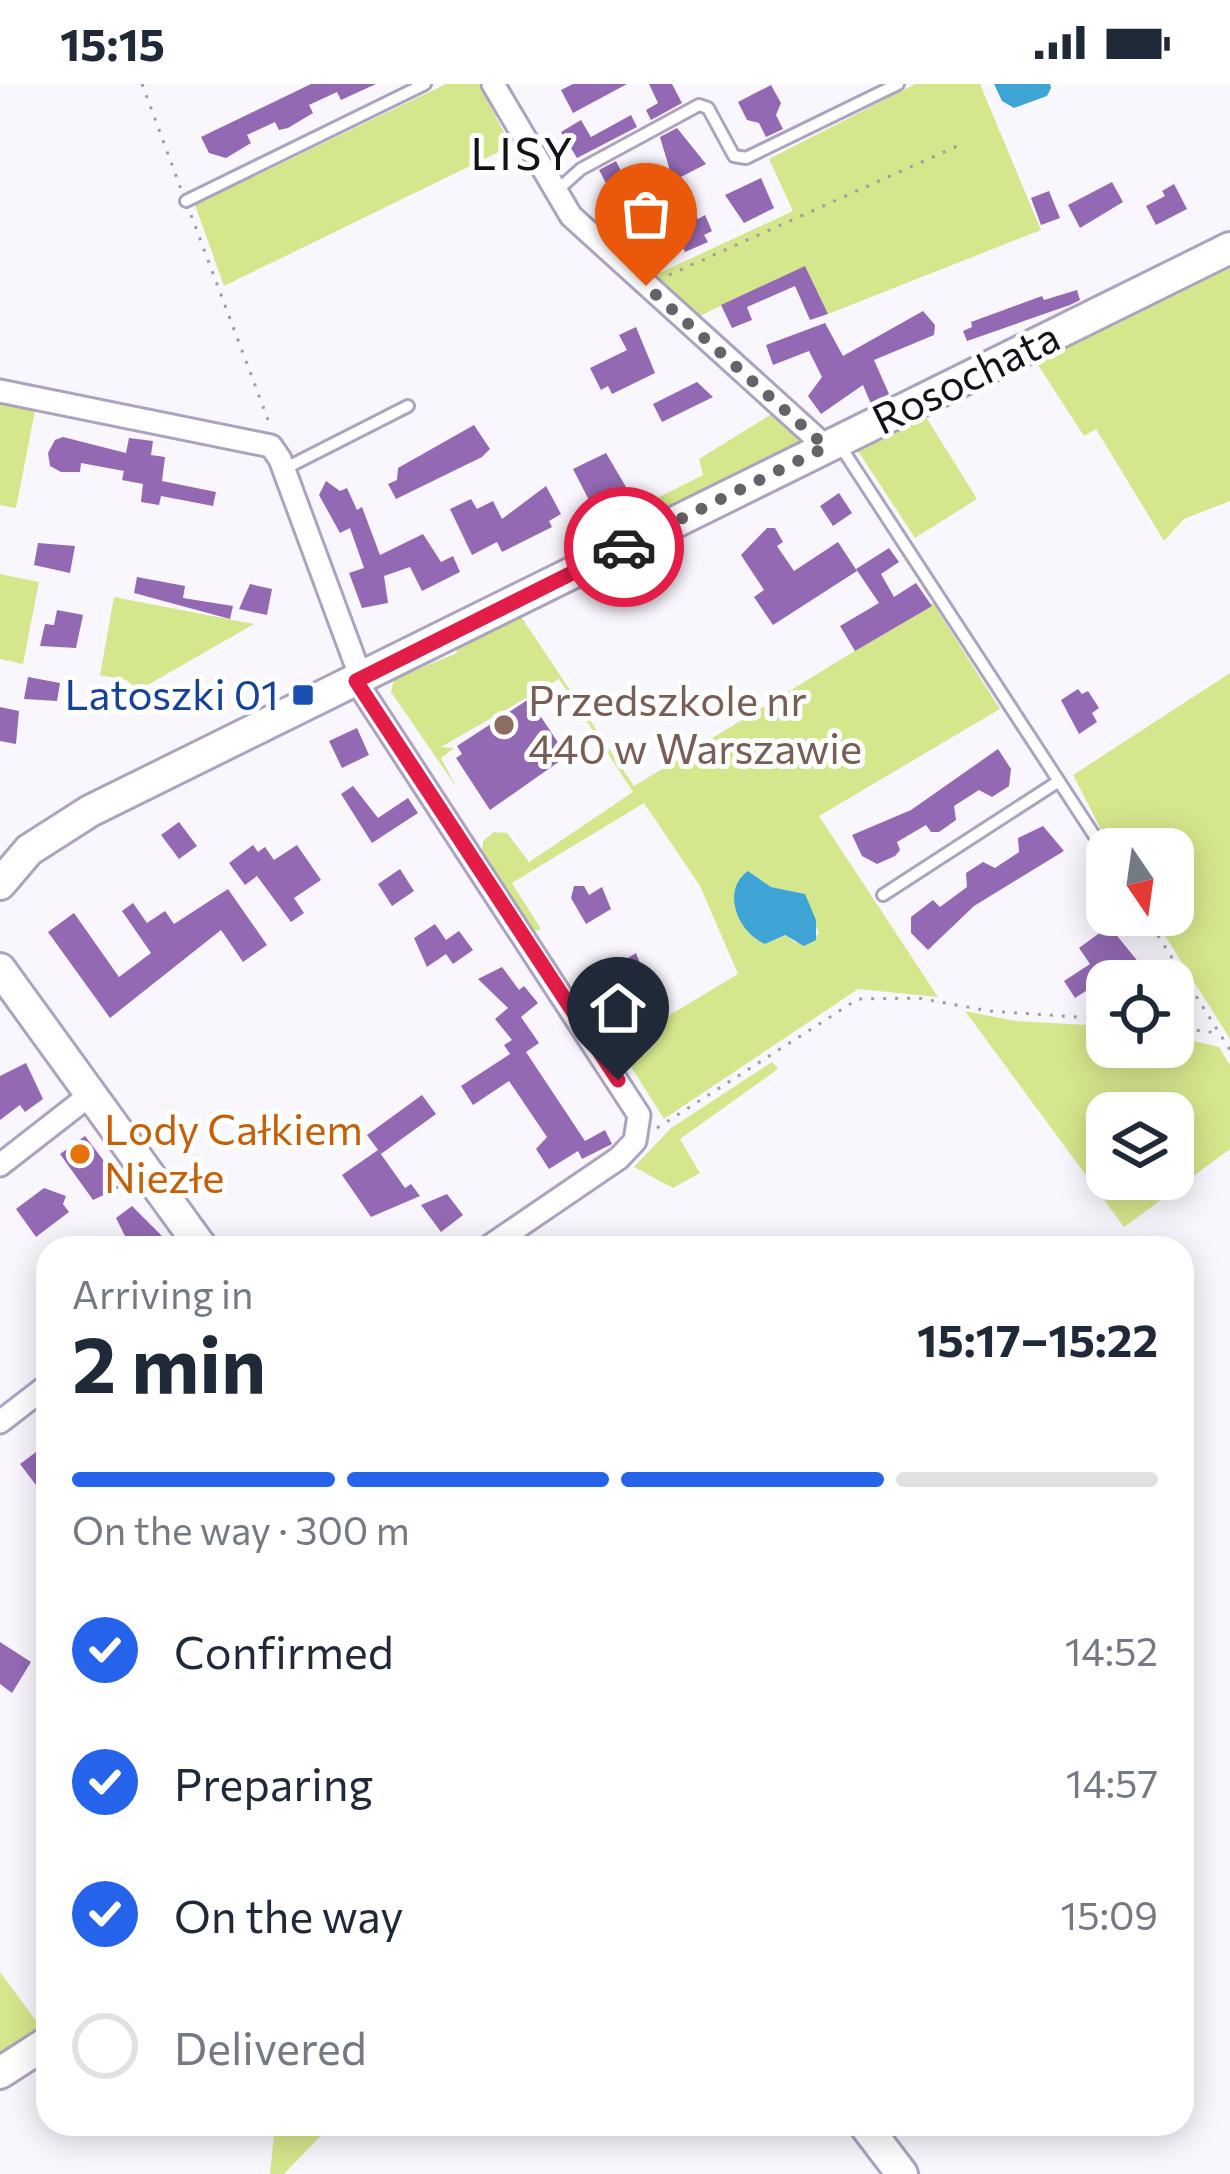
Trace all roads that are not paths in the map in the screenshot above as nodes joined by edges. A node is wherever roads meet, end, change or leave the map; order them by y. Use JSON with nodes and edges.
{"nodes":[{"id":1,"x":425,"y":84,"type":"edge"},
{"id":2,"x":493,"y":84,"type":"edge"},
{"id":3,"x":898,"y":84,"type":"edge"},
{"id":4,"x":554,"y":193,"type":"junction"},
{"id":5,"x":186,"y":201,"type":"road end"},
{"id":6,"x":1230,"y":248,"type":"edge"},
{"id":7,"x":0,"y":391,"type":"edge"},
{"id":8,"x":408,"y":406,"type":"dead end"},
{"id":9,"x":831,"y":444,"type":"junction"},
{"id":10,"x":279,"y":459,"type":"junction"},
{"id":11,"x":359,"y":680,"type":"junction"},
{"id":12,"x":1059,"y":781,"type":"junction"},
{"id":13,"x":1089,"y":828,"type":"edge"},
{"id":14,"x":2,"y":881,"type":"edge"},
{"id":15,"x":883,"y":896,"type":"dead end"},
{"id":16,"x":0,"y":969,"type":"edge"},
{"id":17,"x":90,"y":1095,"type":"junction"},
{"id":18,"x":0,"y":1165,"type":"edge"},
{"id":19,"x":193,"y":1236,"type":"edge"},
{"id":20,"x":505,"y":1236,"type":"edge"},
{"id":21,"x":36,"y":1394,"type":"edge"},
{"id":22,"x":0,"y":1422,"type":"edge"},
{"id":23,"x":36,"y":2050,"type":"edge"},
{"id":24,"x":0,"y":2073,"type":"edge"},
{"id":25,"x":873,"y":2136,"type":"edge"},
{"id":26,"x":902,"y":2174,"type":"edge"}],
"edges":[{"from":1,"to":5,"type":"lane"},
{"from":2,"to":4,"type":"street"},
{"from":3,"to":4,"type":"lane"},
{"from":4,"to":9,"type":"street"},
{"from":6,"to":9,"type":"street","name":"Rosochata"},
{"from":7,"to":10,"type":"street"},
{"from":8,"to":10,"type":"lane"},
{"from":9,"to":11,"type":"street","name":"Rosochata"},
{"from":9,"to":12,"type":"lane"},
{"from":10,"to":11,"type":"street"},
{"from":11,"to":14,"type":"street","name":"Rosochata"},
{"from":11,"to":20,"type":"street"},
{"from":12,"to":13,"type":"lane"},
{"from":12,"to":15,"type":"lane"},
{"from":16,"to":17,"type":"street"},
{"from":17,"to":18,"type":"street"},
{"from":17,"to":19,"type":"street"},
{"from":21,"to":22,"type":"street"},
{"from":23,"to":24,"type":"street"},
{"from":25,"to":26,"type":"street"}]}
